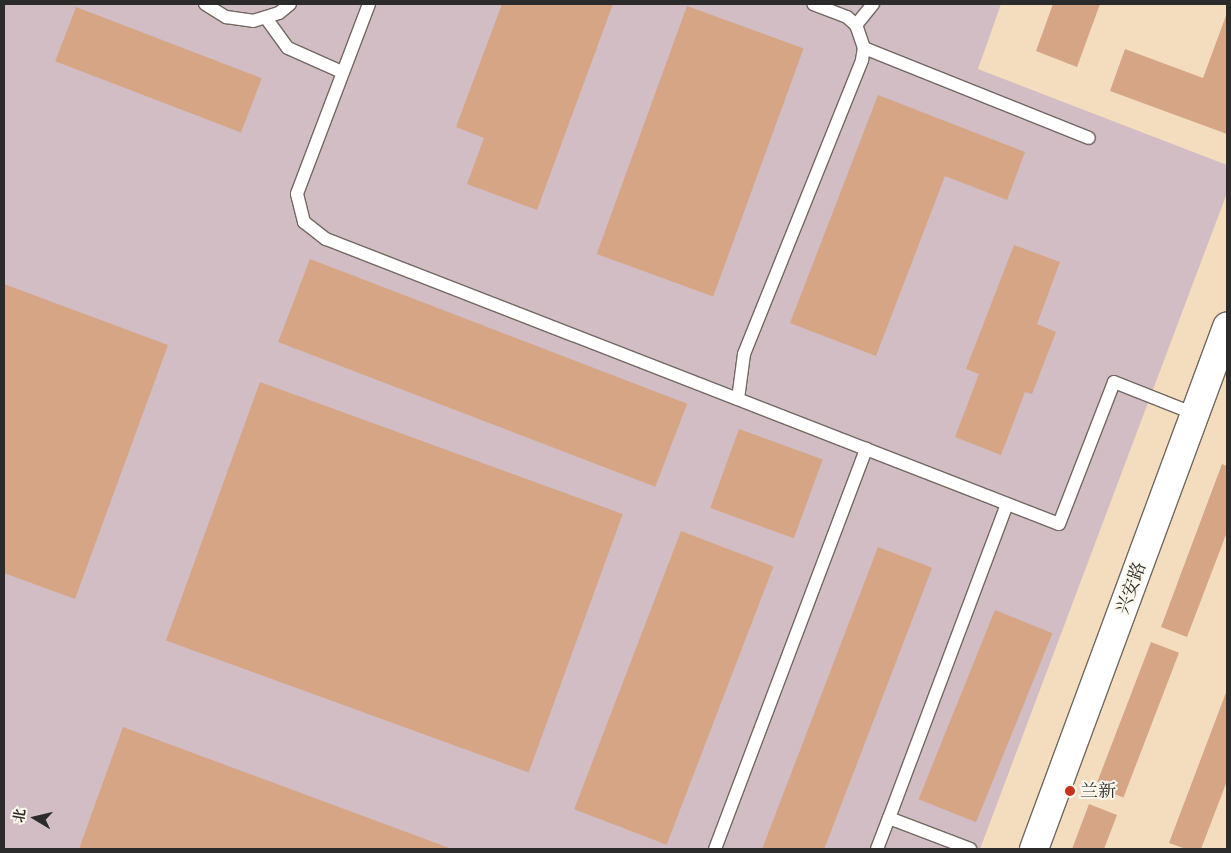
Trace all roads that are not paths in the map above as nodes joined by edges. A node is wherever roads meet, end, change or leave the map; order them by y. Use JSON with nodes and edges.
{"nodes":[{"id":1,"x":205,"y":4,"type":"edge"},
{"id":2,"x":290,"y":4,"type":"edge"},
{"id":3,"x":369,"y":4,"type":"edge"},
{"id":4,"x":813,"y":4,"type":"edge"},
{"id":5,"x":873,"y":4,"type":"edge"},
{"id":6,"x":266,"y":18,"type":"junction"},
{"id":7,"x":856,"y":25,"type":"junction"},
{"id":8,"x":864,"y":48,"type":"junction"},
{"id":9,"x":342,"y":72,"type":"junction"},
{"id":10,"x":1089,"y":138,"type":"dead end"},
{"id":11,"x":1227,"y":327,"type":"edge"},
{"id":12,"x":738,"y":399,"type":"junction"},
{"id":13,"x":1195,"y":414,"type":"junction"},
{"id":14,"x":866,"y":449,"type":"junction"},
{"id":15,"x":1007,"y":504,"type":"junction"},
{"id":16,"x":889,"y":818,"type":"junction"},
{"id":17,"x":715,"y":849,"type":"edge"},
{"id":18,"x":877,"y":849,"type":"edge"},
{"id":19,"x":970,"y":849,"type":"edge"},
{"id":20,"x":1034,"y":849,"type":"edge"}],
"edges":[{"from":1,"to":6,"type":"lane"},
{"from":2,"to":6,"type":"lane"},
{"from":3,"to":9,"type":"lane"},
{"from":4,"to":7,"type":"lane"},
{"from":5,"to":7,"type":"lane"},
{"from":6,"to":9,"type":"lane"},
{"from":7,"to":8,"type":"lane"},
{"from":8,"to":10,"type":"lane"},
{"from":8,"to":12,"type":"lane"},
{"from":9,"to":12,"type":"lane"},
{"from":11,"to":13,"type":"street","name":"兴安路"},
{"from":12,"to":14,"type":"lane"},
{"from":13,"to":15,"type":"lane"},
{"from":13,"to":20,"type":"street","name":"兴安路"},
{"from":14,"to":15,"type":"lane"},
{"from":14,"to":17,"type":"lane"},
{"from":15,"to":16,"type":"lane"},
{"from":16,"to":18,"type":"lane"},
{"from":16,"to":19,"type":"lane"}]}
